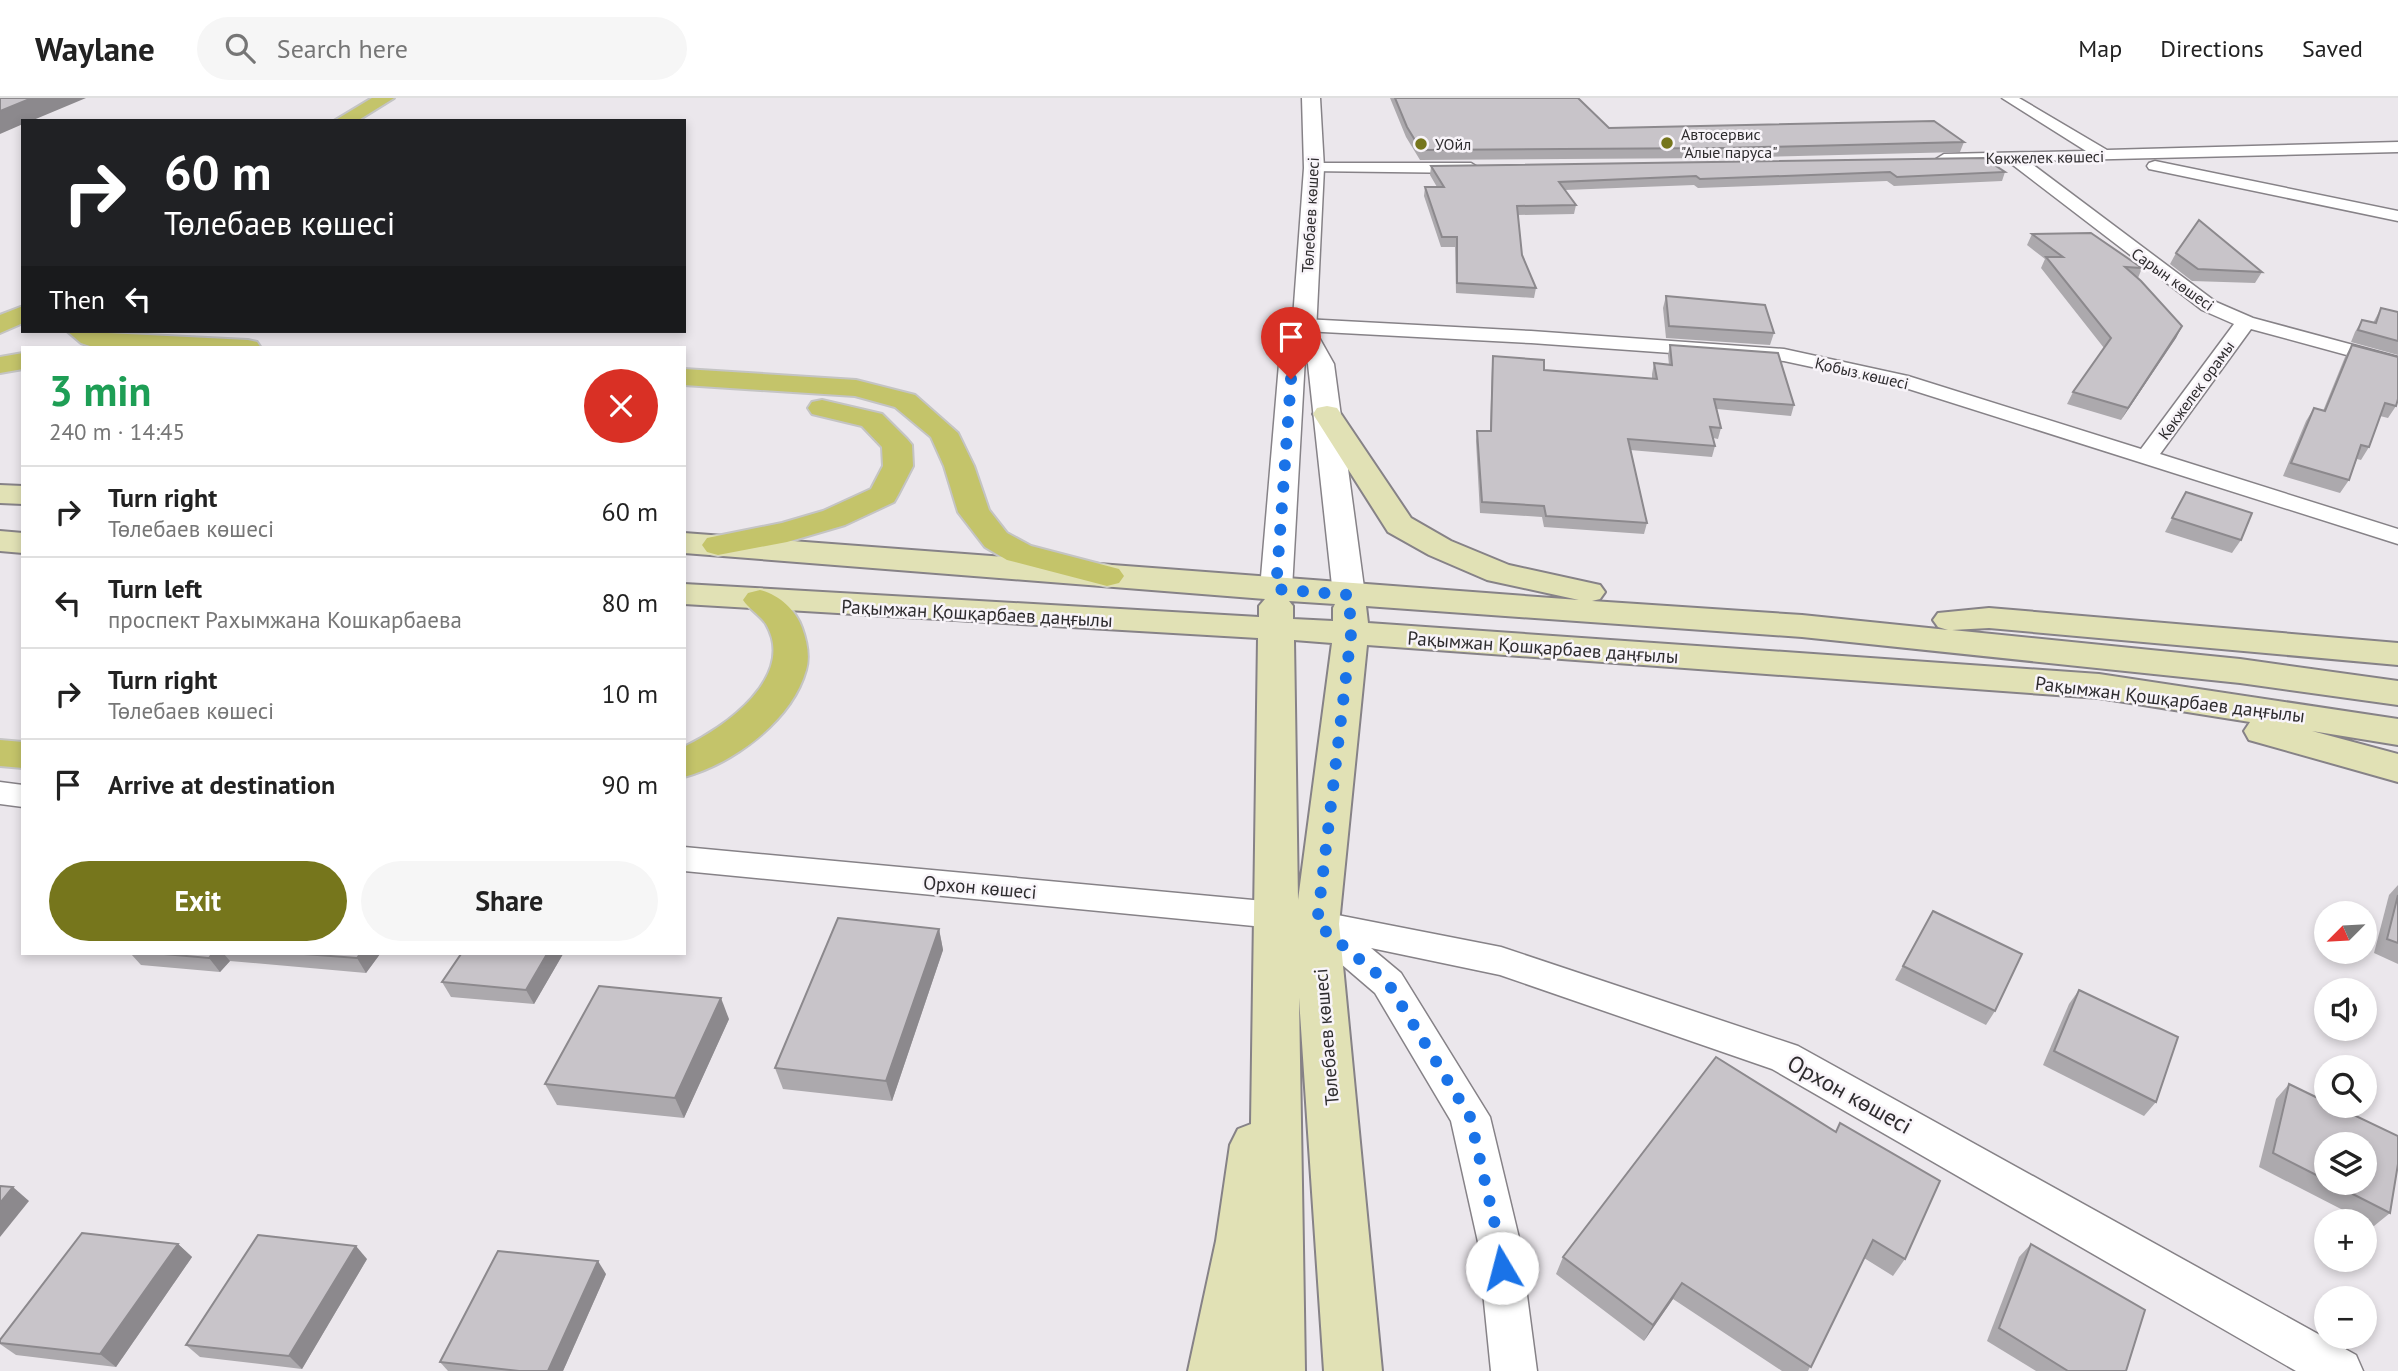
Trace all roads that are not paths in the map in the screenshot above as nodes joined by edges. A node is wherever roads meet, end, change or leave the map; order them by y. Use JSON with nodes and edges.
{"nodes":[{"id":1,"x":1311,"y":98,"type":"edge"},
{"id":2,"x":2009,"y":98,"type":"edge"},
{"id":3,"x":393,"y":101,"type":"edge"},
{"id":4,"x":348,"y":119,"type":"edge"},
{"id":5,"x":372,"y":119,"type":"edge"},
{"id":6,"x":2398,"y":147,"type":"edge"},
{"id":7,"x":2105,"y":155,"type":"junction"},
{"id":8,"x":2014,"y":158,"type":"junction"},
{"id":9,"x":1931,"y":159,"type":"edge"},
{"id":10,"x":1314,"y":168,"type":"junction"},
{"id":11,"x":1485,"y":168,"type":"edge"},
{"id":12,"x":2398,"y":216,"type":"edge"},
{"id":13,"x":21,"y":295,"type":"edge"},
{"id":14,"x":0,"y":306,"type":"edge"},
{"id":15,"x":21,"y":314,"type":"edge"},
{"id":16,"x":2246,"y":322,"type":"junction"},
{"id":17,"x":0,"y":325,"type":"edge"},
{"id":18,"x":1304,"y":329,"type":"junction"},
{"id":19,"x":83,"y":333,"type":"edge"},
{"id":20,"x":216,"y":346,"type":"edge"},
{"id":21,"x":21,"y":361,"type":"edge"},
{"id":22,"x":2398,"y":363,"type":"edge"},
{"id":23,"x":0,"y":365,"type":"edge"},
{"id":24,"x":686,"y":377,"type":"edge"},
{"id":25,"x":686,"y":394,"type":"edge"},
{"id":26,"x":1327,"y":414,"type":"junction"},
{"id":27,"x":2146,"y":458,"type":"junction"},
{"id":28,"x":0,"y":494,"type":"edge"},
{"id":29,"x":21,"y":495,"type":"edge"},
{"id":30,"x":2398,"y":537,"type":"edge"},
{"id":31,"x":0,"y":541,"type":"edge"},
{"id":32,"x":21,"y":543,"type":"edge"},
{"id":33,"x":686,"y":543,"type":"edge"},
{"id":34,"x":718,"y":545,"type":"junction"},
{"id":35,"x":1107,"y":576,"type":"junction"},
{"id":36,"x":1276,"y":589,"type":"junction"},
{"id":37,"x":686,"y":594,"type":"edge"},
{"id":38,"x":1349,"y":595,"type":"junction"},
{"id":39,"x":760,"y":600,"type":"junction"},
{"id":40,"x":1699,"y":619,"type":"junction"},
{"id":41,"x":1802,"y":626,"type":"junction"},
{"id":42,"x":1276,"y":630,"type":"junction"},
{"id":43,"x":1351,"y":634,"type":"junction"},
{"id":44,"x":2398,"y":654,"type":"edge"},
{"id":45,"x":2099,"y":686,"type":"junction"},
{"id":46,"x":2398,"y":693,"type":"edge"},
{"id":47,"x":2398,"y":732,"type":"edge"},
{"id":48,"x":0,"y":753,"type":"edge"},
{"id":49,"x":21,"y":755,"type":"edge"},
{"id":50,"x":686,"y":763,"type":"edge"},
{"id":51,"x":2398,"y":768,"type":"edge"},
{"id":52,"x":0,"y":793,"type":"edge"},
{"id":53,"x":21,"y":796,"type":"edge"},
{"id":54,"x":686,"y":859,"type":"edge"},
{"id":55,"x":1296,"y":920,"type":"junction"},
{"id":56,"x":1276,"y":1004,"type":"junction"},
{"id":57,"x":1217,"y":1371,"type":"edge"},
{"id":58,"x":1276,"y":1371,"type":"edge"},
{"id":59,"x":1353,"y":1371,"type":"edge"},
{"id":60,"x":1514,"y":1371,"type":"edge"},
{"id":61,"x":2340,"y":1371,"type":"edge"}],
"edges":[{"from":1,"to":10,"type":"street","name":"Төлебаев көшесі"},
{"from":2,"to":7,"type":"street"},
{"from":3,"to":4,"type":"main road"},
{"from":3,"to":5,"type":"main road"},
{"from":6,"to":7,"type":"street","name":"Көкжелек көшесі"},
{"from":7,"to":8,"type":"street","name":"Көкжелек көшесі"},
{"from":7,"to":12,"type":"street"},
{"from":8,"to":9,"type":"street","name":"Көкжелек көшесі"},
{"from":8,"to":16,"type":"street","name":"Сарын көшесі"},
{"from":10,"to":11,"type":"street"},
{"from":10,"to":18,"type":"street","name":"Төлебаев көшесі"},
{"from":13,"to":14,"type":"main road"},
{"from":15,"to":17,"type":"main road"},
{"from":16,"to":22,"type":"street","name":"Сарын көшесі"},
{"from":16,"to":27,"type":"street","name":"Көкжелек орамы"},
{"from":18,"to":26,"type":"street","name":"Төлебаев көшесі"},
{"from":18,"to":27,"type":"street","name":"Қобыз көшесі"},
{"from":18,"to":36,"type":"street","name":"Төлебаев көшесі"},
{"from":19,"to":20,"type":"main road"},
{"from":21,"to":23,"type":"main road"},
{"from":24,"to":35,"type":"main road"},
{"from":25,"to":34,"type":"main road"},
{"from":26,"to":38,"type":"street","name":"Төлебаев көшесі"},
{"from":26,"to":40,"type":"main road"},
{"from":27,"to":30,"type":"street","name":"Қобыз көшесі"},
{"from":28,"to":29,"type":"main road"},
{"from":31,"to":32,"type":"main road"},
{"from":33,"to":34,"type":"main road"},
{"from":34,"to":35,"type":"main road"},
{"from":35,"to":36,"type":"main road"},
{"from":36,"to":38,"type":"main road","name":"Рақымжан Қошқарбаев даңғылы"},
{"from":36,"to":42,"type":"main road","name":"Төлебаев көшесі"},
{"from":37,"to":39,"type":"main road","name":"Рақымжан Қошқарбаев даңғылы"},
{"from":38,"to":40,"type":"main road","name":"Рақымжан Қошқарбаев даңғылы"},
{"from":38,"to":43,"type":"main road","name":"Төлебаев көшесі"},
{"from":39,"to":42,"type":"main road","name":"Рақымжан Қошқарбаев даңғылы"},
{"from":39,"to":50,"type":"main road"},
{"from":40,"to":41,"type":"main road","name":"Рақымжан Қошқарбаев даңғылы"},
{"from":41,"to":44,"type":"main road"},
{"from":41,"to":46,"type":"main road","name":"Рақымжан Қошқарбаев даңғылы"},
{"from":42,"to":43,"type":"main road","name":"Рақымжан Қошқарбаев даңғылы"},
{"from":42,"to":55,"type":"main road","name":"Төлебаев көшесі"},
{"from":43,"to":45,"type":"main road","name":"Рақымжан Қошқарбаев даңғылы"},
{"from":43,"to":55,"type":"main road","name":"Төлебаев көшесі"},
{"from":45,"to":47,"type":"main road","name":"Рақымжан Қошқарбаев даңғылы"},
{"from":45,"to":51,"type":"main road"},
{"from":48,"to":49,"type":"main road"},
{"from":52,"to":53,"type":"street"},
{"from":54,"to":55,"type":"street","name":"Орхон көшесі"},
{"from":55,"to":56,"type":"main road","name":"Төлебаев көшесі"},
{"from":55,"to":59,"type":"main road","name":"Төлебаев көшесі"},
{"from":55,"to":60,"type":"street"},
{"from":55,"to":61,"type":"street","name":"Орхон көшесі"},
{"from":56,"to":57,"type":"main road"},
{"from":56,"to":58,"type":"main road","name":"Төлебаев көшесі"}]}
